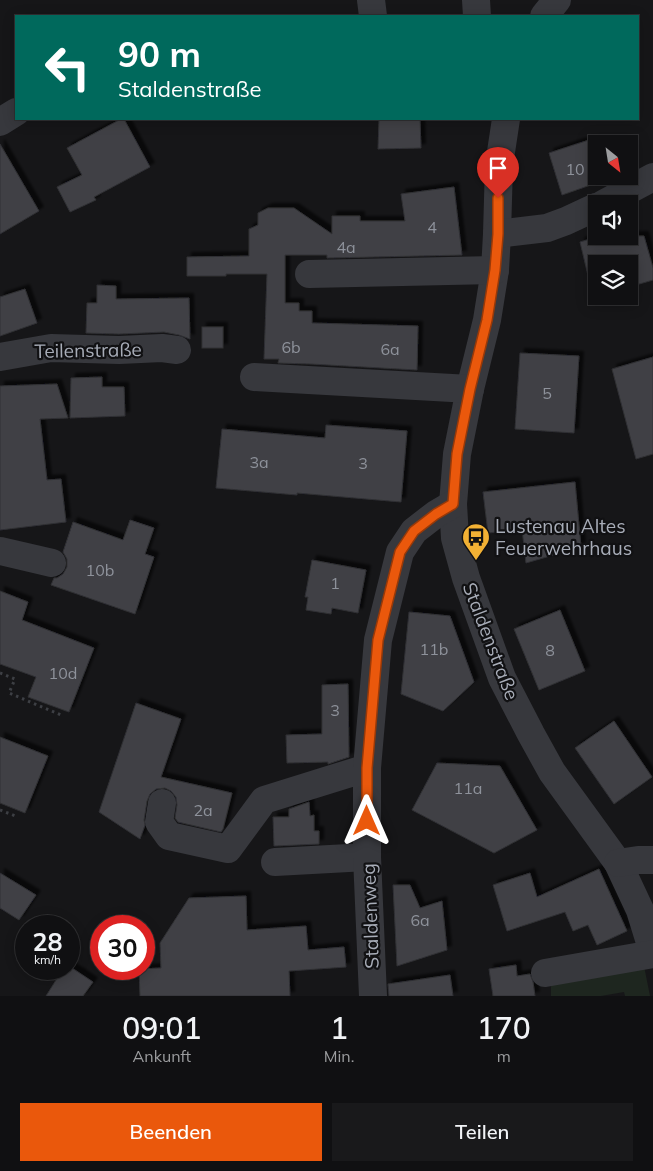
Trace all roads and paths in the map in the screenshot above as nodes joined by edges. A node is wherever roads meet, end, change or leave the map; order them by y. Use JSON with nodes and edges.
{"nodes":[{"id":1,"x":371,"y":0,"type":"edge"},
{"id":2,"x":476,"y":0,"type":"edge"},
{"id":3,"x":557,"y":0,"type":"edge"},
{"id":4,"x":373,"y":15,"type":"edge"},
{"id":5,"x":477,"y":15,"type":"edge"},
{"id":6,"x":545,"y":15,"type":"edge"},
{"id":7,"x":15,"y":113,"type":"edge"},
{"id":8,"x":506,"y":120,"type":"edge"},
{"id":9,"x":0,"y":122,"type":"edge"},
{"id":10,"x":653,"y":177,"type":"edge"},
{"id":11,"x":620,"y":195,"type":"edge"},
{"id":12,"x":588,"y":211,"type":"edge"},
{"id":13,"x":498,"y":234,"type":"junction"},
{"id":14,"x":495,"y":270,"type":"junction"},
{"id":15,"x":309,"y":274,"type":"dead end"},
{"id":16,"x":177,"y":350,"type":"dead end"},
{"id":17,"x":0,"y":357,"type":"edge"},
{"id":18,"x":254,"y":377,"type":"dead end"},
{"id":19,"x":470,"y":389,"type":"junction"},
{"id":20,"x":453,"y":504,"type":"junction"},
{"id":21,"x":0,"y":552,"type":"edge"},
{"id":22,"x":52,"y":564,"type":"dead end"},
{"id":23,"x":0,"y":674,"type":"edge"},
{"id":24,"x":61,"y":715,"type":"dead end"},
{"id":25,"x":367,"y":768,"type":"junction"},
{"id":26,"x":162,"y":802,"type":"dead end"},
{"id":27,"x":0,"y":810,"type":"edge"},
{"id":28,"x":18,"y":817,"type":"dead end"},
{"id":29,"x":367,"y":857,"type":"junction"},
{"id":30,"x":653,"y":860,"type":"edge"},
{"id":31,"x":275,"y":862,"type":"dead end"},
{"id":32,"x":618,"y":863,"type":"junction"},
{"id":33,"x":653,"y":953,"type":"edge"},
{"id":34,"x":545,"y":973,"type":"dead end"},
{"id":35,"x":373,"y":996,"type":"edge"}],
"edges":[{"from":1,"to":4,"type":"street"},
{"from":2,"to":5,"type":"street"},
{"from":3,"to":6,"type":"street"},
{"from":7,"to":9,"type":"street"},
{"from":8,"to":13,"type":"street","name":"Staldenstraße"},
{"from":10,"to":11,"type":"street"},
{"from":12,"to":13,"type":"street"},
{"from":13,"to":14,"type":"street","name":"Staldenstraße"},
{"from":14,"to":15,"type":"street"},
{"from":14,"to":19,"type":"street","name":"Staldenstraße"},
{"from":16,"to":17,"type":"street","name":"Teilenstraße"},
{"from":18,"to":19,"type":"street"},
{"from":19,"to":20,"type":"street","name":"Staldenstraße"},
{"from":20,"to":25,"type":"street","name":"Staldenweg"},
{"from":20,"to":32,"type":"street","name":"Staldenstraße"},
{"from":21,"to":22,"type":"street"},
{"from":23,"to":24,"type":"path"},
{"from":25,"to":26,"type":"street"},
{"from":25,"to":29,"type":"street","name":"Staldenweg"},
{"from":27,"to":28,"type":"path"},
{"from":29,"to":31,"type":"street"},
{"from":29,"to":35,"type":"street","name":"Staldenweg"},
{"from":30,"to":32,"type":"street"},
{"from":32,"to":33,"type":"street","name":"Staldenstraße"},
{"from":33,"to":34,"type":"street"}]}
